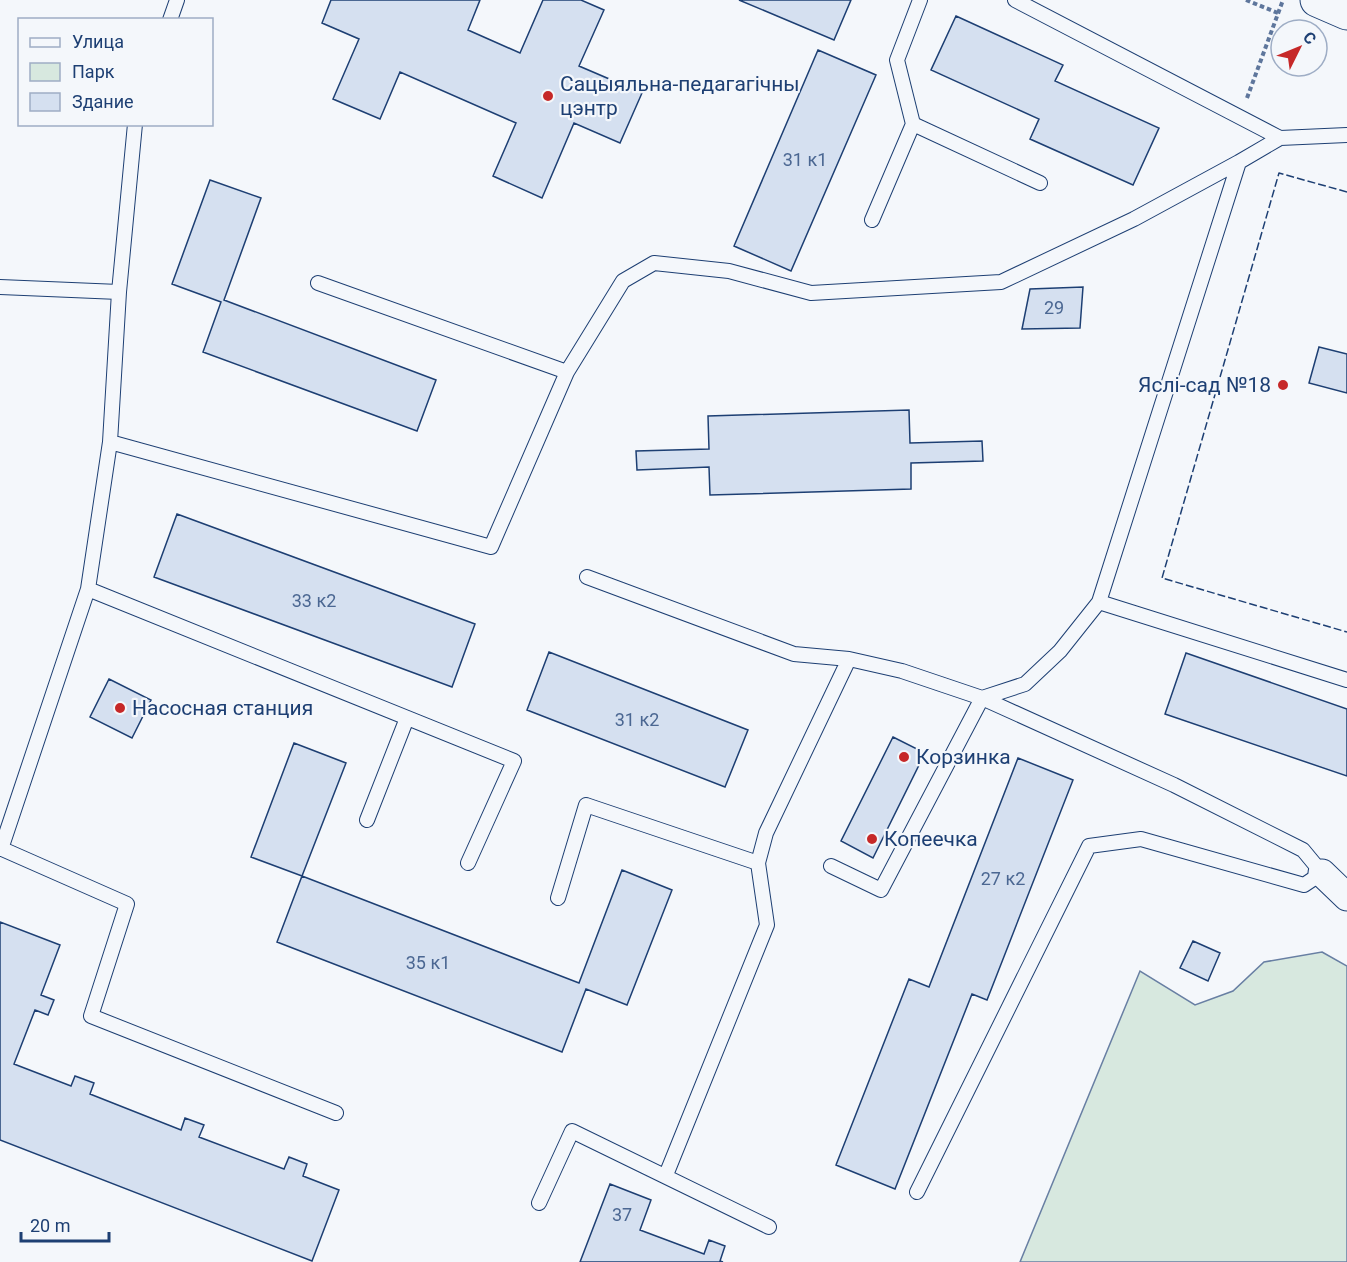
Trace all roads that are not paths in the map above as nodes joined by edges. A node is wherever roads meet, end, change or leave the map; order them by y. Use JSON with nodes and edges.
{"nodes":[{"id":1,"x":177,"y":0,"type":"edge"},
{"id":2,"x":920,"y":0,"type":"edge"},
{"id":3,"x":1015,"y":0,"type":"edge"},
{"id":4,"x":1317,"y":0,"type":"edge"},
{"id":5,"x":1347,"y":13,"type":"edge"},
{"id":6,"x":171,"y":18,"type":"edge"},
{"id":7,"x":913,"y":123,"type":"junction"},
{"id":8,"x":135,"y":126,"type":"edge"},
{"id":9,"x":1347,"y":135,"type":"edge"},
{"id":10,"x":1280,"y":138,"type":"junction"},
{"id":11,"x":1239,"y":162,"type":"junction"},
{"id":12,"x":1040,"y":183,"type":"dead end"},
{"id":13,"x":872,"y":220,"type":"dead end"},
{"id":14,"x":318,"y":283,"type":"dead end"},
{"id":15,"x":0,"y":287,"type":"edge"},
{"id":16,"x":119,"y":292,"type":"junction"},
{"id":17,"x":567,"y":372,"type":"junction"},
{"id":18,"x":110,"y":442,"type":"junction"},
{"id":19,"x":587,"y":577,"type":"dead end"},
{"id":20,"x":88,"y":589,"type":"junction"},
{"id":21,"x":1099,"y":602,"type":"junction"},
{"id":22,"x":849,"y":658,"type":"junction"},
{"id":23,"x":1347,"y":680,"type":"edge"},
{"id":24,"x":982,"y":698,"type":"junction"},
{"id":25,"x":406,"y":718,"type":"junction"},
{"id":26,"x":367,"y":820,"type":"dead end"},
{"id":27,"x":1,"y":848,"type":"edge"},
{"id":28,"x":468,"y":863,"type":"dead end"},
{"id":29,"x":758,"y":863,"type":"junction"},
{"id":30,"x":831,"y":866,"type":"dead end"},
{"id":31,"x":1322,"y":873,"type":"junction"},
{"id":32,"x":1347,"y":897,"type":"edge"},
{"id":33,"x":558,"y":898,"type":"dead end"},
{"id":34,"x":336,"y":1113,"type":"dead end"},
{"id":35,"x":666,"y":1175,"type":"junction"},
{"id":36,"x":917,"y":1192,"type":"dead end"},
{"id":37,"x":538,"y":1203,"type":"dead end"},
{"id":38,"x":769,"y":1227,"type":"dead end"}],
"edges":[{"from":1,"to":6,"type":"lane"},
{"from":2,"to":7,"type":"lane"},
{"from":3,"to":10,"type":"lane"},
{"from":4,"to":5,"type":"main road"},
{"from":7,"to":12,"type":"lane"},
{"from":7,"to":13,"type":"lane"},
{"from":8,"to":16,"type":"lane"},
{"from":9,"to":10,"type":"lane"},
{"from":10,"to":11,"type":"lane"},
{"from":11,"to":17,"type":"lane"},
{"from":11,"to":21,"type":"lane"},
{"from":14,"to":17,"type":"lane"},
{"from":15,"to":16,"type":"lane"},
{"from":16,"to":18,"type":"lane"},
{"from":17,"to":18,"type":"lane"},
{"from":18,"to":20,"type":"lane"},
{"from":19,"to":22,"type":"lane"},
{"from":20,"to":25,"type":"lane"},
{"from":20,"to":27,"type":"lane"},
{"from":21,"to":23,"type":"lane"},
{"from":21,"to":24,"type":"lane"},
{"from":22,"to":24,"type":"lane"},
{"from":22,"to":29,"type":"lane"},
{"from":24,"to":30,"type":"lane"},
{"from":24,"to":31,"type":"lane"},
{"from":25,"to":26,"type":"lane"},
{"from":25,"to":28,"type":"lane"},
{"from":27,"to":34,"type":"lane"},
{"from":29,"to":33,"type":"lane"},
{"from":29,"to":35,"type":"lane"},
{"from":31,"to":32,"type":"street"},
{"from":31,"to":36,"type":"lane"},
{"from":35,"to":37,"type":"lane"},
{"from":35,"to":38,"type":"lane"}]}
